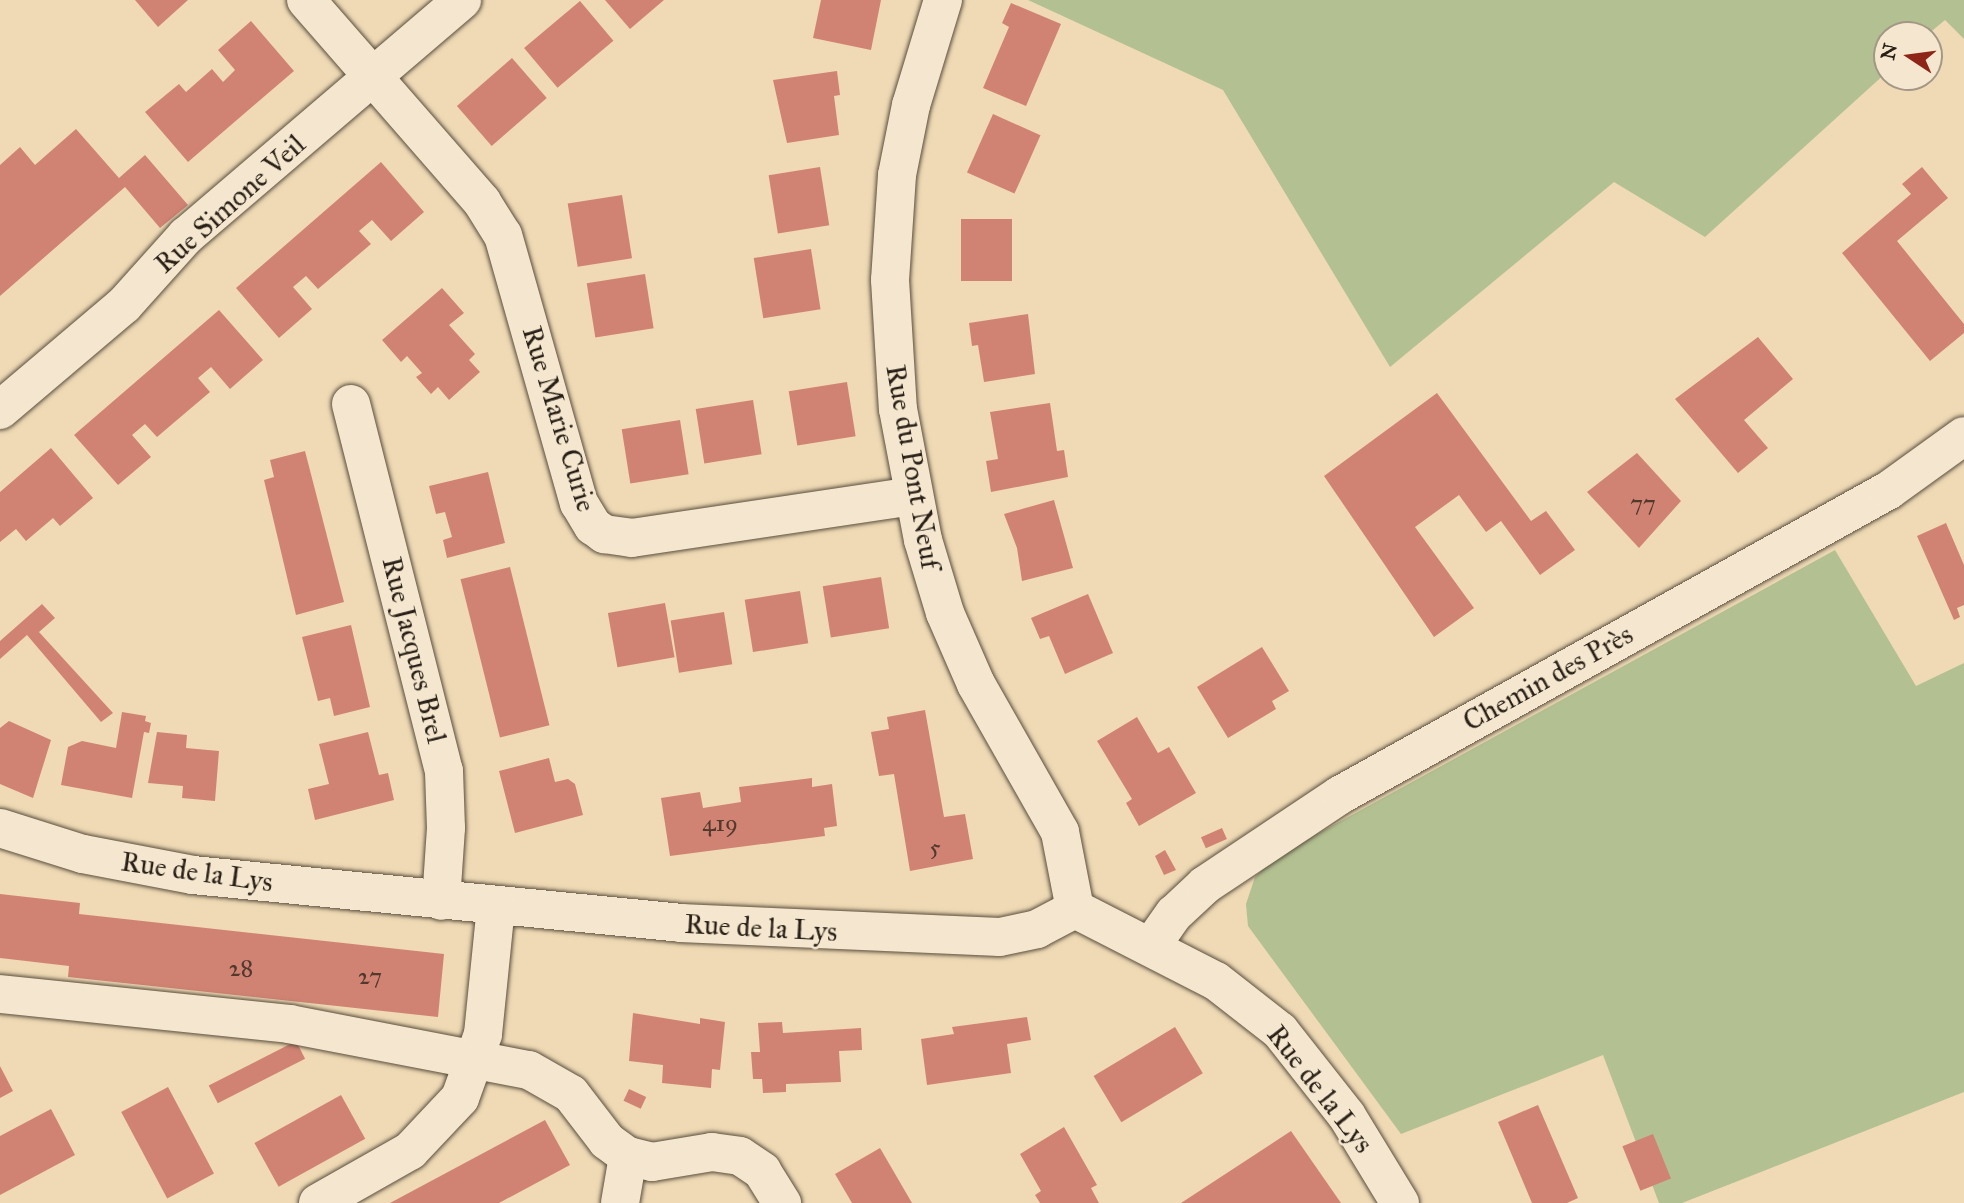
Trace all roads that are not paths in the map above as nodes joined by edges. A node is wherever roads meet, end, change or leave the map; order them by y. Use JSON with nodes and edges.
{"nodes":[{"id":1,"x":306,"y":0,"type":"edge"},
{"id":2,"x":462,"y":0,"type":"edge"},
{"id":3,"x":943,"y":0,"type":"edge"},
{"id":4,"x":372,"y":78,"type":"junction"},
{"id":5,"x":351,"y":404,"type":"dead end"},
{"id":6,"x":0,"y":410,"type":"edge"},
{"id":7,"x":1964,"y":436,"type":"edge"},
{"id":8,"x":914,"y":496,"type":"junction"},
{"id":9,"x":0,"y":828,"type":"edge"},
{"id":10,"x":441,"y":901,"type":"junction"},
{"id":11,"x":496,"y":907,"type":"junction"},
{"id":12,"x":1075,"y":909,"type":"junction"},
{"id":13,"x":1152,"y":945,"type":"junction"},
{"id":14,"x":0,"y":994,"type":"edge"},
{"id":15,"x":478,"y":1057,"type":"junction"},
{"id":16,"x":628,"y":1156,"type":"junction"},
{"id":17,"x":318,"y":1203,"type":"edge"},
{"id":18,"x":620,"y":1203,"type":"edge"},
{"id":19,"x":782,"y":1203,"type":"edge"},
{"id":20,"x":1400,"y":1203,"type":"edge"}],
"edges":[{"from":1,"to":4,"type":"street","name":"Rue Marie Curie"},
{"from":2,"to":4,"type":"street","name":"Rue Simone Veil"},
{"from":3,"to":8,"type":"street","name":"Rue du Pont Neuf"},
{"from":4,"to":6,"type":"street","name":"Rue Simone Veil"},
{"from":4,"to":8,"type":"street","name":"Rue Marie Curie"},
{"from":5,"to":10,"type":"street","name":"Rue Jacques Brel"},
{"from":7,"to":13,"type":"street","name":"Chemin des Près"},
{"from":8,"to":12,"type":"street","name":"Rue du Pont Neuf"},
{"from":9,"to":10,"type":"street","name":"Rue de la Lys"},
{"from":10,"to":11,"type":"street","name":"Rue de la Lys"},
{"from":11,"to":12,"type":"street","name":"Rue de la Lys"},
{"from":11,"to":15,"type":"street"},
{"from":12,"to":13,"type":"street","name":"Rue de la Lys"},
{"from":13,"to":20,"type":"street","name":"Rue de la Lys"},
{"from":14,"to":15,"type":"street"},
{"from":15,"to":16,"type":"street"},
{"from":15,"to":17,"type":"street"},
{"from":16,"to":18,"type":"street"},
{"from":16,"to":19,"type":"street"}]}
